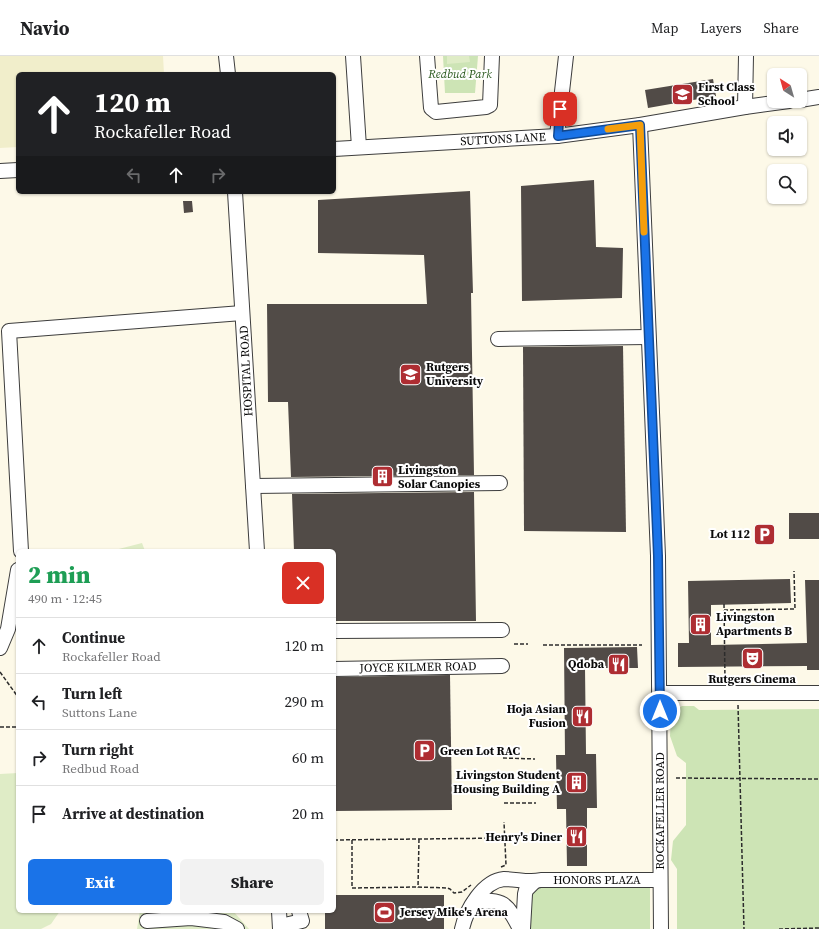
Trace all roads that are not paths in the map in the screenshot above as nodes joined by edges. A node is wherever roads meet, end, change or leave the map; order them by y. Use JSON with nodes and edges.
{"nodes":[{"id":1,"x":226,"y":56,"type":"edge"},
{"id":2,"x":353,"y":56,"type":"edge"},
{"id":3,"x":427,"y":56,"type":"edge"},
{"id":4,"x":492,"y":56,"type":"edge"},
{"id":5,"x":566,"y":56,"type":"edge"},
{"id":6,"x":746,"y":56,"type":"edge"},
{"id":7,"x":228,"y":72,"type":"edge"},
{"id":8,"x":819,"y":97,"type":"edge"},
{"id":9,"x":807,"y":99,"type":"edge"},
{"id":10,"x":767,"y":104,"type":"edge"},
{"id":11,"x":745,"y":107,"type":"junction"},
{"id":12,"x":640,"y":125,"type":"junction"},
{"id":13,"x":558,"y":136,"type":"junction"},
{"id":14,"x":359,"y":147,"type":"junction"},
{"id":15,"x":336,"y":149,"type":"edge"},
{"id":16,"x":16,"y":170,"type":"edge"},
{"id":17,"x":0,"y":171,"type":"edge"},
{"id":18,"x":235,"y":194,"type":"edge"},
{"id":19,"x":242,"y":313,"type":"junction"},
{"id":20,"x":648,"y":337,"type":"junction"},
{"id":21,"x":498,"y":339,"type":"dead end"},
{"id":22,"x":500,"y":483,"type":"dead end"},
{"id":23,"x":253,"y":486,"type":"junction"},
{"id":24,"x":21,"y":549,"type":"edge"},
{"id":25,"x":257,"y":549,"type":"edge"},
{"id":26,"x":16,"y":582,"type":"edge"},
{"id":27,"x":502,"y":630,"type":"dead end"},
{"id":28,"x":336,"y":631,"type":"edge"},
{"id":29,"x":0,"y":648,"type":"edge"},
{"id":30,"x":502,"y":666,"type":"dead end"},
{"id":31,"x":336,"y":669,"type":"edge"},
{"id":32,"x":819,"y":693,"type":"edge"},
{"id":33,"x":660,"y":694,"type":"junction"},
{"id":34,"x":660,"y":880,"type":"junction"},
{"id":35,"x":534,"y":882,"type":"junction"},
{"id":36,"x":474,"y":902,"type":"junction"},
{"id":37,"x":279,"y":913,"type":"edge"},
{"id":38,"x":302,"y":920,"type":"edge"},
{"id":39,"x":147,"y":921,"type":"dead end"},
{"id":40,"x":280,"y":928,"type":"edge"},
{"id":41,"x":237,"y":929,"type":"edge"},
{"id":42,"x":462,"y":929,"type":"edge"},
{"id":43,"x":520,"y":929,"type":"edge"},
{"id":44,"x":523,"y":929,"type":"edge"},
{"id":45,"x":660,"y":929,"type":"edge"}],
"edges":[{"from":1,"to":7,"type":"street"},
{"from":2,"to":14,"type":"street"},
{"from":3,"to":4,"type":"street"},
{"from":5,"to":13,"type":"street"},
{"from":6,"to":11,"type":"street"},
{"from":8,"to":9,"type":"street"},
{"from":10,"to":11,"type":"street","name":"SUTTONS LANE"},
{"from":11,"to":12,"type":"street","name":"SUTTONS LANE"},
{"from":12,"to":13,"type":"street","name":"SUTTONS LANE"},
{"from":12,"to":20,"type":"street"},
{"from":13,"to":14,"type":"street","name":"SUTTONS LANE"},
{"from":14,"to":15,"type":"street","name":"SUTTONS LANE"},
{"from":16,"to":17,"type":"street"},
{"from":18,"to":19,"type":"street","name":"HOSPITAL ROAD"},
{"from":19,"to":23,"type":"street","name":"HOSPITAL ROAD"},
{"from":19,"to":24,"type":"street"},
{"from":20,"to":21,"type":"street"},
{"from":20,"to":33,"type":"street","name":"ROCKAFELLER ROAD"},
{"from":22,"to":23,"type":"street"},
{"from":23,"to":25,"type":"street","name":"HOSPITAL ROAD"},
{"from":26,"to":29,"type":"street"},
{"from":27,"to":28,"type":"street"},
{"from":30,"to":31,"type":"street","name":"JOYCE KILMER ROAD"},
{"from":32,"to":33,"type":"street"},
{"from":33,"to":34,"type":"street","name":"ROCKAFELLER ROAD"},
{"from":34,"to":35,"type":"street","name":"HONORS PLAZA"},
{"from":34,"to":45,"type":"street","name":"ROCKAFELLER ROAD"},
{"from":35,"to":36,"type":"street","name":"HONORS PLAZA"},
{"from":35,"to":44,"type":"street"},
{"from":36,"to":42,"type":"street","name":"HONORS PLAZA"},
{"from":36,"to":43,"type":"street"},
{"from":37,"to":40,"type":"street"},
{"from":38,"to":40,"type":"street"},
{"from":39,"to":41,"type":"street"}]}
